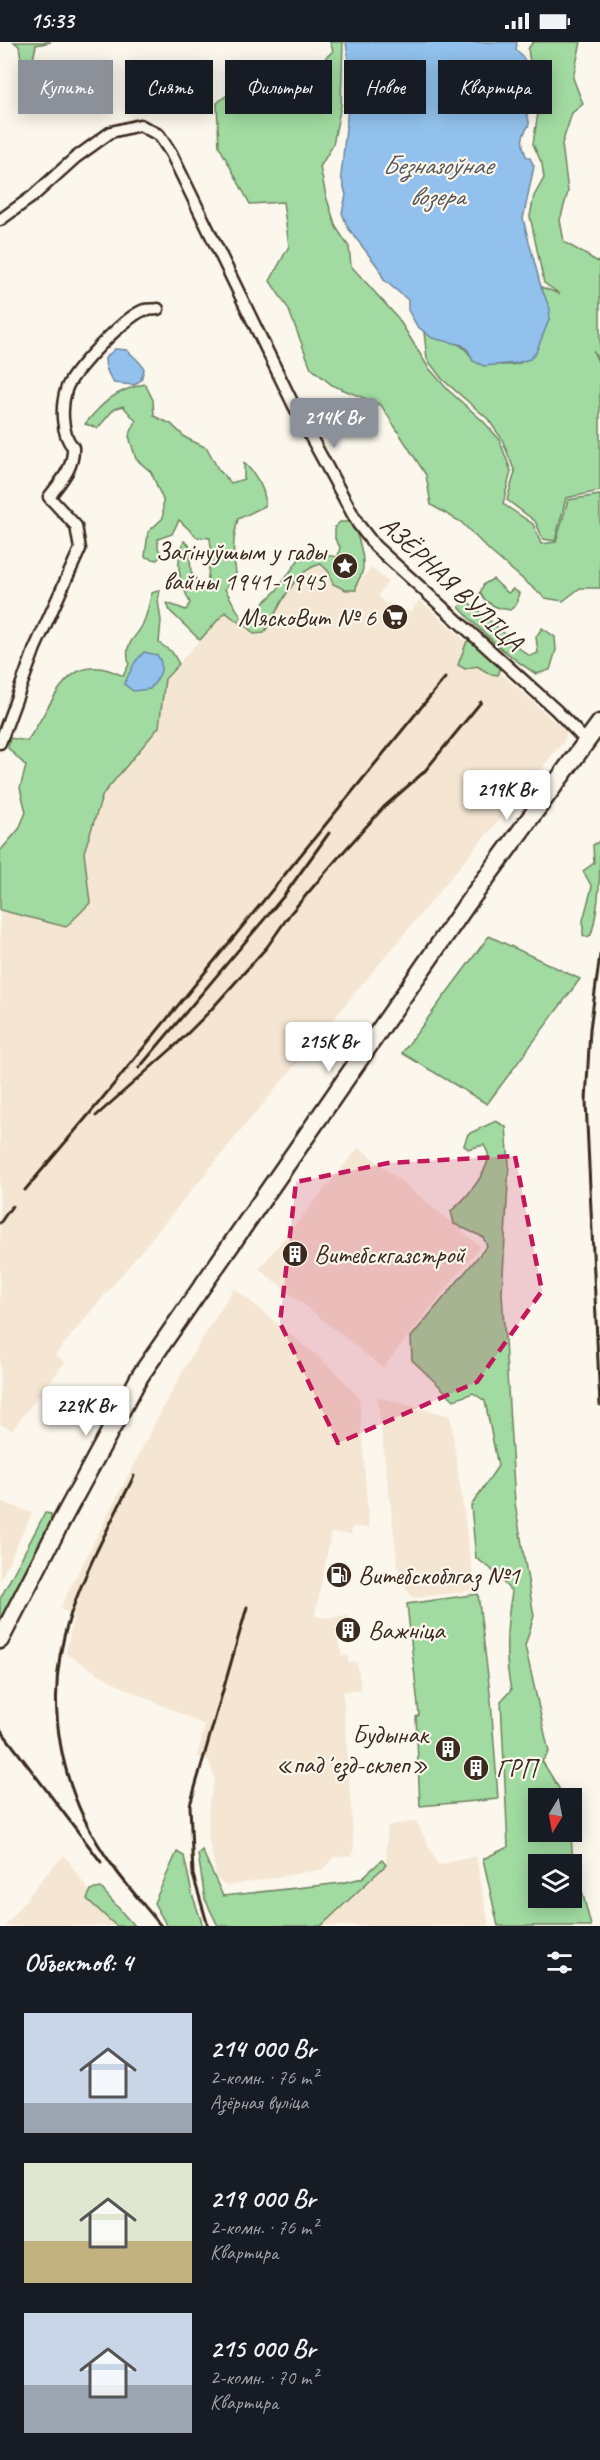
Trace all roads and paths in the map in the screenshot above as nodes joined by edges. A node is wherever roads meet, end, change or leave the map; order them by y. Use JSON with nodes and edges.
{"nodes":[{"id":1,"x":0,"y":220,"type":"edge"},
{"id":2,"x":158,"y":309,"type":"dead end"},
{"id":3,"x":600,"y":723,"type":"edge"},
{"id":4,"x":587,"y":742,"type":"junction"},
{"id":5,"x":0,"y":743,"type":"edge"},
{"id":6,"x":0,"y":1640,"type":"edge"}],
"edges":[{"from":1,"to":4,"type":"street","name":"АЗЁРНАЯ ВУЛІЦА"},
{"from":2,"to":5,"type":"street"},
{"from":3,"to":4,"type":"main road"},
{"from":4,"to":6,"type":"main road"}]}
